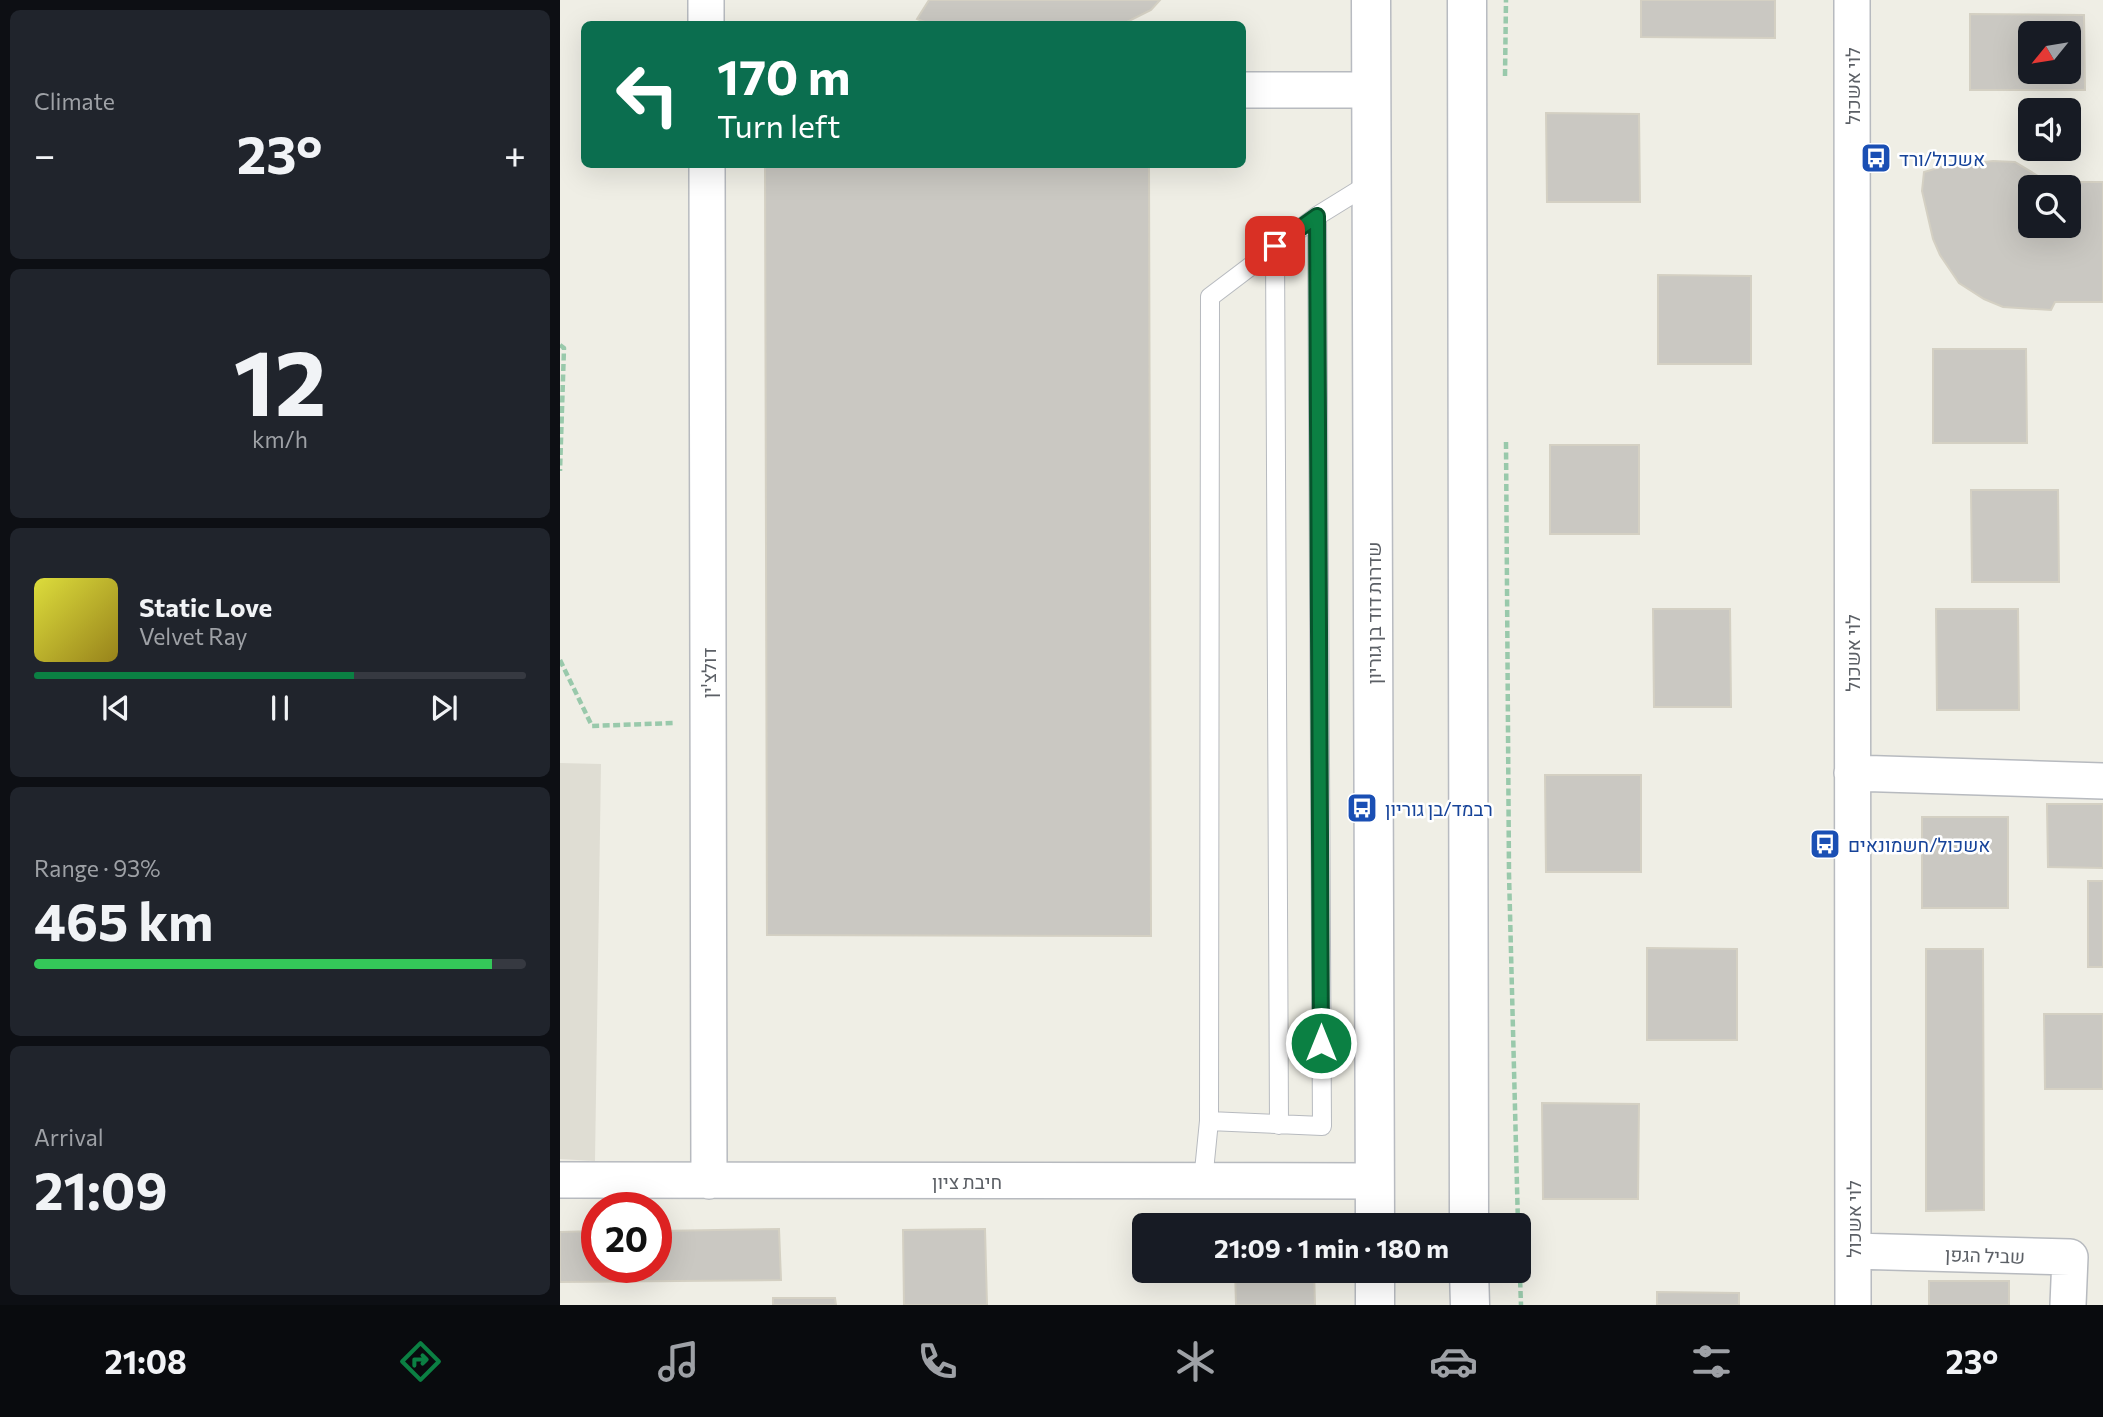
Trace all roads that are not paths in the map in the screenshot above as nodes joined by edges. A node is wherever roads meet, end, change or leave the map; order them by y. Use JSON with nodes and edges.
{"nodes":[{"id":1,"x":706,"y":0,"type":"edge"},
{"id":2,"x":1371,"y":0,"type":"edge"},
{"id":3,"x":1467,"y":0,"type":"edge"},
{"id":4,"x":1852,"y":0,"type":"edge"},
{"id":5,"x":706,"y":21,"type":"edge"},
{"id":6,"x":1246,"y":90,"type":"edge"},
{"id":7,"x":1371,"y":90,"type":"junction"},
{"id":8,"x":707,"y":168,"type":"edge"},
{"id":9,"x":1372,"y":182,"type":"junction"},
{"id":10,"x":1317,"y":216,"type":"junction"},
{"id":11,"x":1275,"y":246,"type":"junction"},
{"id":12,"x":1852,"y":773,"type":"junction"},
{"id":13,"x":2103,"y":781,"type":"edge"},
{"id":14,"x":1209,"y":1121,"type":"junction"},
{"id":15,"x":1279,"y":1125,"type":"junction"},
{"id":16,"x":560,"y":1180,"type":"edge"},
{"id":17,"x":709,"y":1181,"type":"junction"},
{"id":18,"x":1203,"y":1181,"type":"junction"},
{"id":19,"x":1374,"y":1181,"type":"junction"},
{"id":20,"x":1375,"y":1213,"type":"edge"},
{"id":21,"x":1469,"y":1213,"type":"edge"},
{"id":22,"x":1853,"y":1251,"type":"junction"},
{"id":23,"x":1375,"y":1283,"type":"edge"},
{"id":24,"x":1469,"y":1283,"type":"edge"},
{"id":25,"x":1375,"y":1305,"type":"edge"},
{"id":26,"x":1469,"y":1305,"type":"edge"},
{"id":27,"x":1853,"y":1305,"type":"edge"},
{"id":28,"x":2068,"y":1305,"type":"edge"}],
"edges":[{"from":1,"to":5,"type":"street"},
{"from":2,"to":7,"type":"main road","name":"שדרות דוד בן גוריון"},
{"from":3,"to":21,"type":"main road"},
{"from":4,"to":12,"type":"street","name":"לוי אשכול"},
{"from":6,"to":7,"type":"street"},
{"from":7,"to":9,"type":"main road","name":"שדרות דוד בן גוריון"},
{"from":8,"to":17,"type":"street","name":"דולצ'ין"},
{"from":9,"to":10,"type":"lane"},
{"from":9,"to":19,"type":"main road","name":"שדרות דוד בן גוריון"},
{"from":10,"to":11,"type":"lane"},
{"from":10,"to":15,"type":"lane"},
{"from":11,"to":14,"type":"lane"},
{"from":11,"to":15,"type":"lane"},
{"from":12,"to":13,"type":"street"},
{"from":12,"to":22,"type":"street","name":"לוי אשכול"},
{"from":14,"to":15,"type":"lane"},
{"from":14,"to":18,"type":"lane"},
{"from":16,"to":17,"type":"street","name":"חיבת ציון"},
{"from":17,"to":18,"type":"street","name":"חיבת ציון"},
{"from":18,"to":19,"type":"street","name":"חיבת ציון"},
{"from":19,"to":20,"type":"main road","name":"שדרות דוד בן גוריון"},
{"from":22,"to":27,"type":"street","name":"לוי אשכול"},
{"from":22,"to":28,"type":"street","name":"שביל הגפן"},
{"from":23,"to":25,"type":"main road"},
{"from":24,"to":26,"type":"main road"}]}
